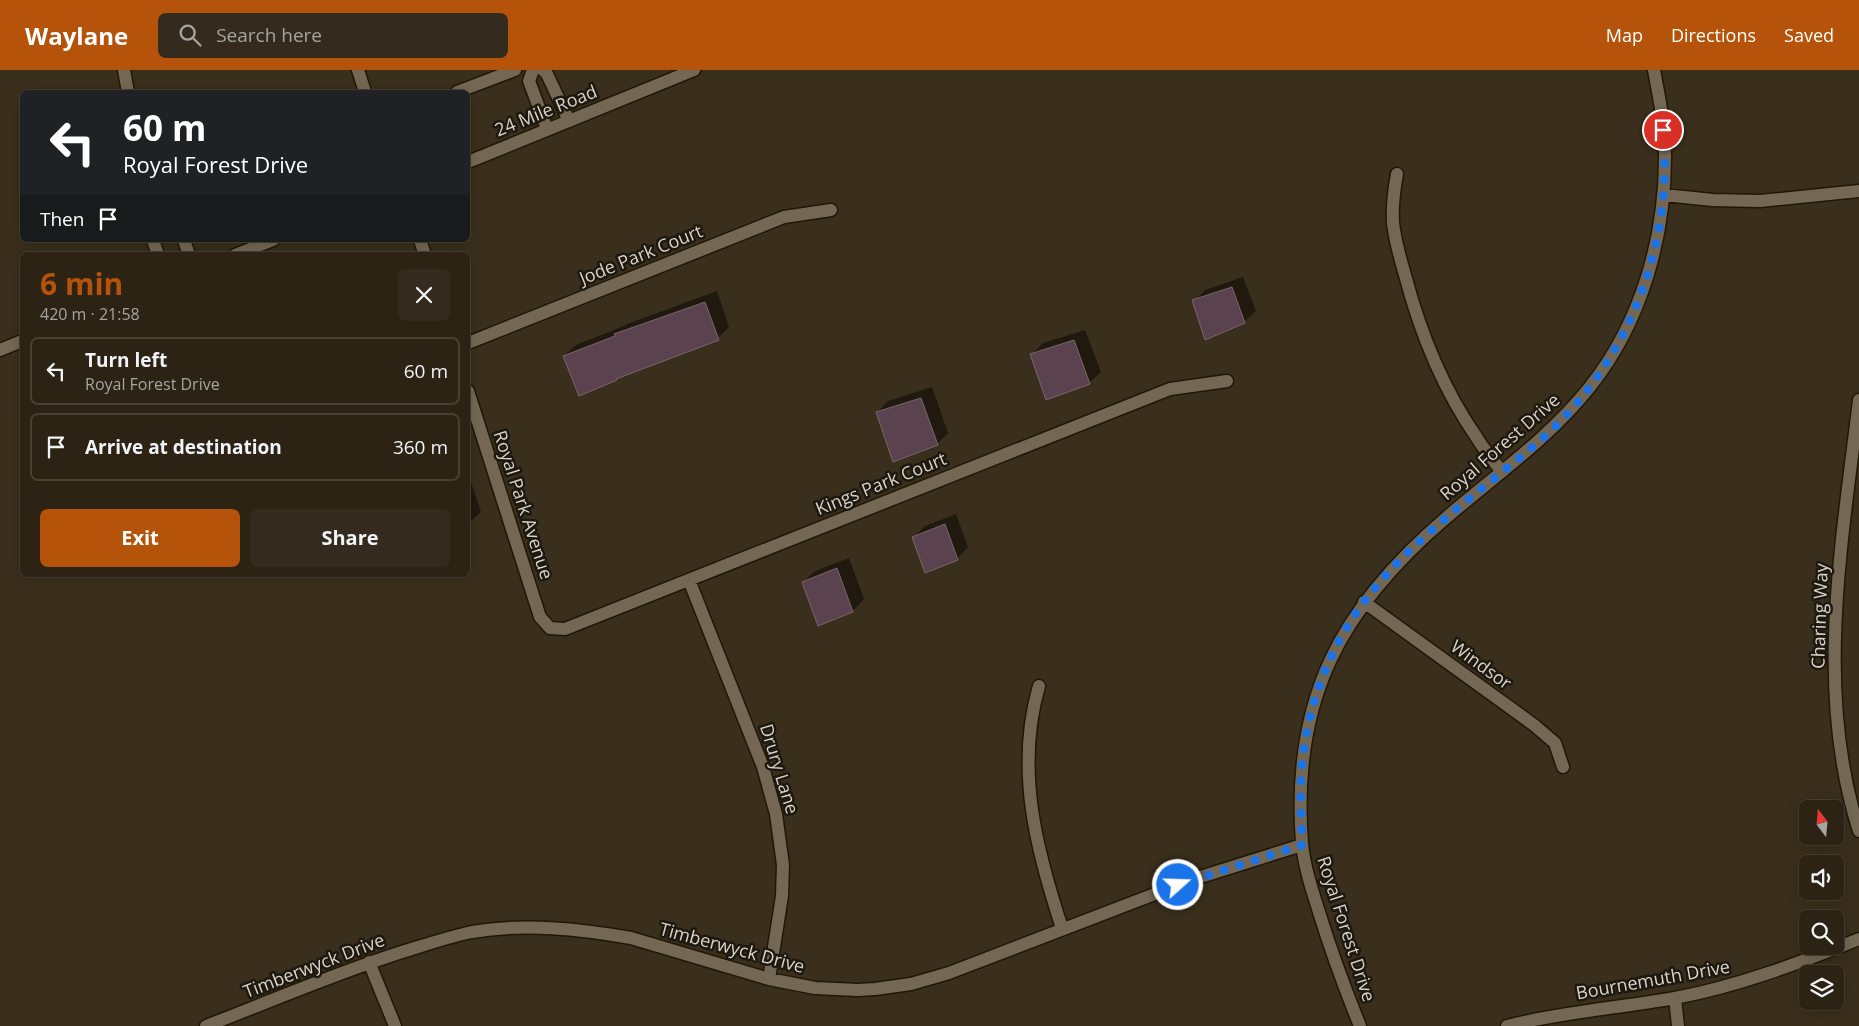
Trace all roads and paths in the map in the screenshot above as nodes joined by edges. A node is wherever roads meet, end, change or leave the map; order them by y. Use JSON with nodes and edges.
{"nodes":[{"id":1,"x":124,"y":70,"type":"edge"},
{"id":2,"x":358,"y":70,"type":"edge"},
{"id":3,"x":516,"y":70,"type":"edge"},
{"id":4,"x":532,"y":70,"type":"edge"},
{"id":5,"x":543,"y":70,"type":"edge"},
{"id":6,"x":694,"y":70,"type":"edge"},
{"id":7,"x":1654,"y":70,"type":"edge"},
{"id":8,"x":128,"y":90,"type":"edge"},
{"id":9,"x":364,"y":90,"type":"edge"},
{"id":10,"x":461,"y":90,"type":"edge"},
{"id":11,"x":569,"y":121,"type":"junction"},
{"id":12,"x":548,"y":129,"type":"junction"},
{"id":13,"x":470,"y":161,"type":"edge"},
{"id":14,"x":1397,"y":174,"type":"dead end"},
{"id":15,"x":1859,"y":191,"type":"edge"},
{"id":16,"x":1664,"y":195,"type":"junction"},
{"id":17,"x":831,"y":210,"type":"dead end"},
{"id":18,"x":268,"y":242,"type":"edge"},
{"id":19,"x":243,"y":252,"type":"edge"},
{"id":20,"x":20,"y":342,"type":"edge"},
{"id":21,"x":470,"y":342,"type":"edge"},
{"id":22,"x":0,"y":350,"type":"edge"},
{"id":23,"x":1227,"y":381,"type":"dead end"},
{"id":24,"x":470,"y":396,"type":"edge"},
{"id":25,"x":1859,"y":400,"type":"edge"},
{"id":26,"x":1502,"y":472,"type":"junction"},
{"id":27,"x":689,"y":580,"type":"junction"},
{"id":28,"x":1364,"y":602,"type":"junction"},
{"id":29,"x":550,"y":628,"type":"joint"},
{"id":30,"x":1039,"y":686,"type":"dead end"},
{"id":31,"x":1563,"y":767,"type":"dead end"},
{"id":32,"x":1859,"y":831,"type":"edge"},
{"id":33,"x":1302,"y":845,"type":"junction"},
{"id":34,"x":1062,"y":928,"type":"junction"},
{"id":35,"x":1859,"y":939,"type":"edge"},
{"id":36,"x":369,"y":962,"type":"junction"},
{"id":37,"x":770,"y":979,"type":"junction"},
{"id":38,"x":1675,"y":998,"type":"junction"},
{"id":39,"x":206,"y":1026,"type":"edge"},
{"id":40,"x":395,"y":1026,"type":"edge"},
{"id":41,"x":1360,"y":1026,"type":"edge"},
{"id":42,"x":1507,"y":1026,"type":"edge"},
{"id":43,"x":1678,"y":1026,"type":"edge"}],
"edges":[{"from":1,"to":8,"type":"street"},
{"from":2,"to":9,"type":"street"},
{"from":3,"to":10,"type":"street"},
{"from":4,"to":12,"type":"street"},
{"from":5,"to":11,"type":"street"},
{"from":6,"to":11,"type":"street","name":"24 Mile Road"},
{"from":7,"to":16,"type":"street","name":"Royal Forest Drive"},
{"from":11,"to":12,"type":"street","name":"24 Mile Road"},
{"from":12,"to":13,"type":"street","name":"24 Mile Road"},
{"from":14,"to":26,"type":"street"},
{"from":15,"to":16,"type":"street"},
{"from":16,"to":26,"type":"street","name":"Royal Forest Drive"},
{"from":17,"to":21,"type":"street","name":"Jode Park Court"},
{"from":18,"to":19,"type":"street"},
{"from":20,"to":22,"type":"street"},
{"from":23,"to":27,"type":"street","name":"Kings Park Court"},
{"from":24,"to":29,"type":"street","name":"Royal Park Avenue"},
{"from":25,"to":32,"type":"street","name":"Charing Way"},
{"from":26,"to":28,"type":"street","name":"Royal Forest Drive"},
{"from":27,"to":29,"type":"street","name":"Kings Park Court"},
{"from":27,"to":37,"type":"street","name":"Drury Lane"},
{"from":28,"to":31,"type":"street","name":"Windsor"},
{"from":28,"to":33,"type":"street","name":"Royal Forest Drive"},
{"from":30,"to":34,"type":"street"},
{"from":33,"to":34,"type":"street","name":"Timberwyck Drive"},
{"from":33,"to":41,"type":"street","name":"Royal Forest Drive"},
{"from":34,"to":37,"type":"street","name":"Timberwyck Drive"},
{"from":35,"to":38,"type":"street","name":"Bournemuth Drive"},
{"from":36,"to":37,"type":"street","name":"Timberwyck Drive"},
{"from":36,"to":39,"type":"street","name":"Timberwyck Drive"},
{"from":36,"to":40,"type":"street"},
{"from":38,"to":42,"type":"street","name":"Bournemuth Drive"},
{"from":38,"to":43,"type":"street"}]}
